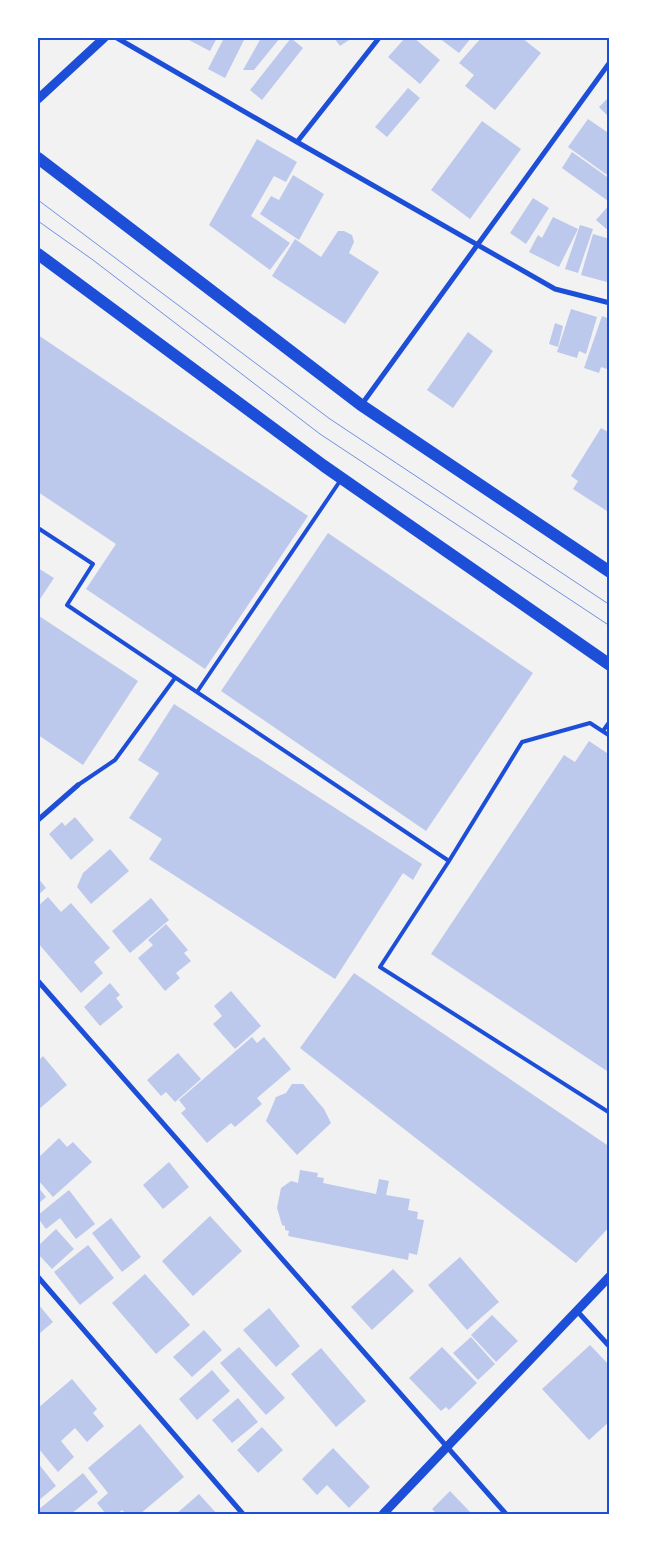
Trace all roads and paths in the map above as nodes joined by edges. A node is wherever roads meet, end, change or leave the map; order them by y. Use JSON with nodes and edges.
{"nodes":[{"id":1,"x":104,"y":38,"type":"edge"},
{"id":2,"x":117,"y":38,"type":"edge"},
{"id":3,"x":379,"y":38,"type":"edge"},
{"id":4,"x":610,"y":62,"type":"edge"},
{"id":5,"x":38,"y":98,"type":"edge"},
{"id":6,"x":297,"y":142,"type":"junction"},
{"id":7,"x":38,"y":158,"type":"edge"},
{"id":8,"x":478,"y":245,"type":"junction"},
{"id":9,"x":38,"y":254,"type":"edge"},
{"id":10,"x":610,"y":303,"type":"edge"},
{"id":11,"x":361,"y":405,"type":"junction"},
{"id":12,"x":342,"y":478,"type":"junction"},
{"id":13,"x":38,"y":528,"type":"edge"},
{"id":14,"x":610,"y":572,"type":"edge"},
{"id":15,"x":610,"y":665,"type":"edge"},
{"id":16,"x":175,"y":678,"type":"junction"},
{"id":17,"x":197,"y":692,"type":"junction"},
{"id":18,"x":610,"y":721,"type":"edge"},
{"id":19,"x":603,"y":731,"type":"junction"},
{"id":20,"x":610,"y":736,"type":"edge"},
{"id":21,"x":78,"y":785,"type":"joint"},
{"id":22,"x":38,"y":820,"type":"edge"},
{"id":23,"x":449,"y":861,"type":"junction"},
{"id":24,"x":38,"y":981,"type":"edge"},
{"id":25,"x":610,"y":1113,"type":"edge"},
{"id":26,"x":610,"y":1276,"type":"edge"},
{"id":27,"x":38,"y":1277,"type":"edge"},
{"id":28,"x":577,"y":1310,"type":"junction"},
{"id":29,"x":610,"y":1347,"type":"edge"},
{"id":30,"x":446,"y":1447,"type":"junction"},
{"id":31,"x":243,"y":1514,"type":"edge"},
{"id":32,"x":383,"y":1514,"type":"edge"},
{"id":33,"x":506,"y":1514,"type":"edge"}],
"edges":[{"from":1,"to":5,"type":"street"},
{"from":2,"to":6,"type":"street"},
{"from":3,"to":6,"type":"street"},
{"from":4,"to":8,"type":"street"},
{"from":6,"to":8,"type":"street"},
{"from":7,"to":11,"type":"main road"},
{"from":8,"to":10,"type":"street"},
{"from":8,"to":11,"type":"street"},
{"from":9,"to":12,"type":"main road"},
{"from":11,"to":14,"type":"main road"},
{"from":12,"to":15,"type":"main road"},
{"from":12,"to":17,"type":"lane"},
{"from":13,"to":16,"type":"lane"},
{"from":16,"to":17,"type":"lane"},
{"from":16,"to":21,"type":"lane"},
{"from":17,"to":23,"type":"lane"},
{"from":18,"to":19,"type":"lane"},
{"from":19,"to":20,"type":"lane"},
{"from":19,"to":23,"type":"lane"},
{"from":21,"to":22,"type":"street"},
{"from":23,"to":25,"type":"lane"},
{"from":24,"to":30,"type":"street"},
{"from":26,"to":28,"type":"street"},
{"from":27,"to":31,"type":"street"},
{"from":28,"to":29,"type":"street"},
{"from":28,"to":30,"type":"street"},
{"from":30,"to":32,"type":"street"},
{"from":30,"to":33,"type":"street"}]}
